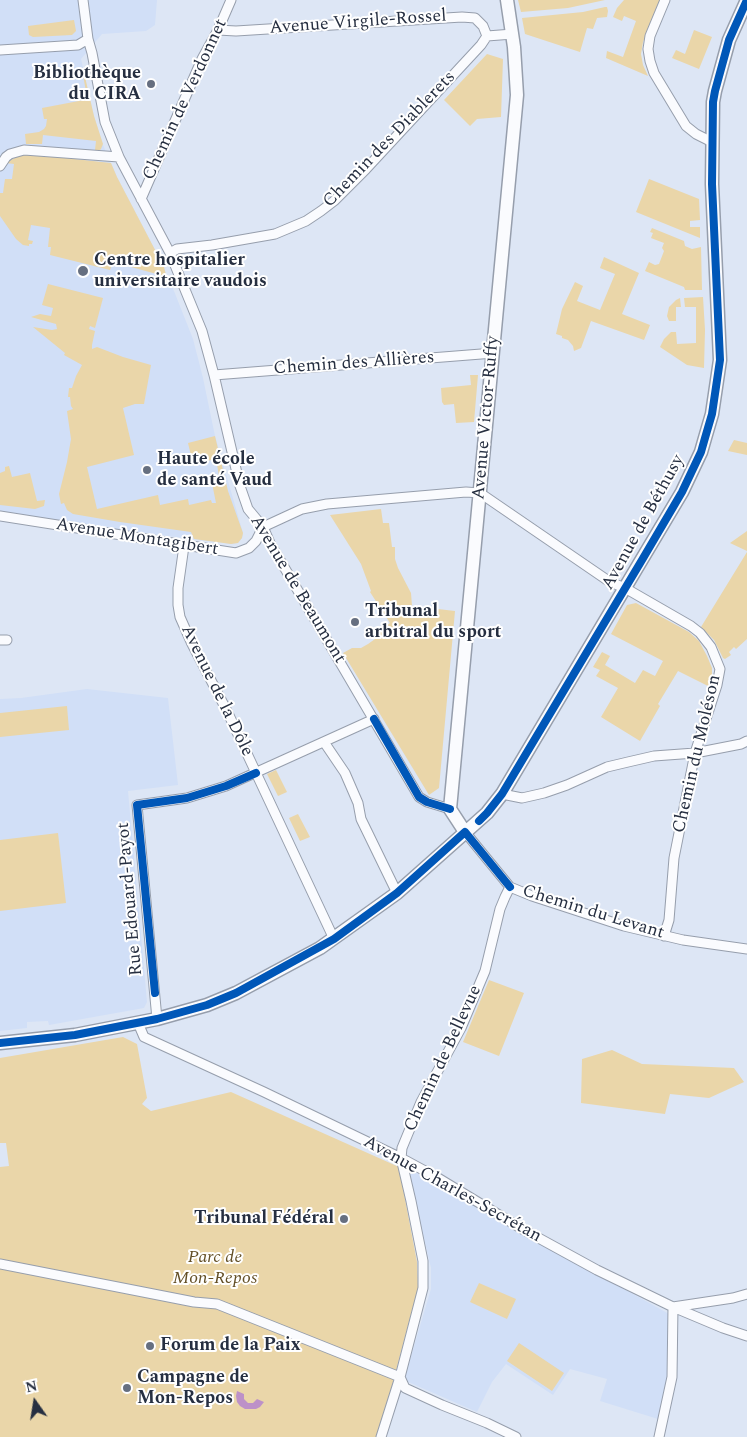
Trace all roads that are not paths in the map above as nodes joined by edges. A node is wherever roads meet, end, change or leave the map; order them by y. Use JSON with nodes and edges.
{"nodes":[{"id":1,"x":83,"y":0,"type":"edge"},
{"id":2,"x":231,"y":0,"type":"edge"},
{"id":3,"x":507,"y":0,"type":"edge"},
{"id":4,"x":665,"y":0,"type":"edge"},
{"id":5,"x":747,"y":0,"type":"edge"},
{"id":6,"x":218,"y":30,"type":"junction"},
{"id":7,"x":512,"y":34,"type":"junction"},
{"id":8,"x":487,"y":36,"type":"junction"},
{"id":9,"x":88,"y":39,"type":"junction"},
{"id":10,"x":0,"y":50,"type":"edge"},
{"id":11,"x":712,"y":142,"type":"junction"},
{"id":12,"x":119,"y":157,"type":"junction"},
{"id":13,"x":0,"y":166,"type":"edge"},
{"id":14,"x":141,"y":199,"type":"junction"},
{"id":15,"x":170,"y":253,"type":"junction"},
{"id":16,"x":494,"y":353,"type":"junction"},
{"id":17,"x":214,"y":375,"type":"junction"},
{"id":18,"x":480,"y":493,"type":"junction"},
{"id":19,"x":0,"y":516,"type":"edge"},
{"id":20,"x":263,"y":527,"type":"junction"},
{"id":21,"x":184,"y":546,"type":"junction"},
{"id":22,"x":625,"y":588,"type":"junction"},
{"id":23,"x":374,"y":719,"type":"junction"},
{"id":24,"x":747,"y":741,"type":"edge"},
{"id":25,"x":324,"y":742,"type":"junction"},
{"id":26,"x":695,"y":754,"type":"junction"},
{"id":27,"x":256,"y":773,"type":"junction"},
{"id":28,"x":502,"y":794,"type":"junction"},
{"id":29,"x":450,"y":809,"type":"junction"},
{"id":30,"x":465,"y":832,"type":"junction"},
{"id":31,"x":510,"y":887,"type":"junction"},
{"id":32,"x":398,"y":893,"type":"junction"},
{"id":33,"x":664,"y":936,"type":"junction"},
{"id":34,"x":334,"y":939,"type":"junction"},
{"id":35,"x":747,"y":949,"type":"edge"},
{"id":36,"x":157,"y":1019,"type":"junction"},
{"id":37,"x":138,"y":1023,"type":"junction"},
{"id":38,"x":0,"y":1043,"type":"edge"},
{"id":39,"x":401,"y":1158,"type":"junction"},
{"id":40,"x":0,"y":1264,"type":"edge"},
{"id":41,"x":747,"y":1294,"type":"edge"},
{"id":42,"x":673,"y":1307,"type":"junction"},
{"id":43,"x":747,"y":1336,"type":"edge"},
{"id":44,"x":400,"y":1377,"type":"junction"},
{"id":45,"x":380,"y":1437,"type":"edge"},
{"id":46,"x":516,"y":1437,"type":"edge"},
{"id":47,"x":658,"y":1437,"type":"edge"}],
"edges":[{"from":1,"to":9,"type":"street","name":"Avenue de Beaumont"},
{"from":2,"to":6,"type":"street","name":"Chemin de Verdonnet"},
{"from":3,"to":7,"type":"street","name":"Avenue Victor-Ruffy"},
{"from":4,"to":11,"type":"street"},
{"from":5,"to":11,"type":"street","name":"Avenue de Béthusy"},
{"from":6,"to":8,"type":"street","name":"Avenue Virgile-Rossel"},
{"from":6,"to":14,"type":"street","name":"Chemin de Verdonnet"},
{"from":7,"to":8,"type":"street"},
{"from":7,"to":16,"type":"street","name":"Avenue Victor-Ruffy"},
{"from":8,"to":15,"type":"street","name":"Chemin des Diablerets"},
{"from":9,"to":10,"type":"street"},
{"from":9,"to":12,"type":"street","name":"Avenue de Beaumont"},
{"from":11,"to":22,"type":"street","name":"Avenue de Béthusy"},
{"from":12,"to":13,"type":"street"},
{"from":12,"to":14,"type":"street","name":"Avenue de Beaumont"},
{"from":14,"to":15,"type":"street","name":"Avenue de Beaumont"},
{"from":15,"to":17,"type":"street","name":"Avenue de Beaumont"},
{"from":16,"to":17,"type":"street","name":"Chemin des Allières"},
{"from":16,"to":18,"type":"street","name":"Avenue Victor-Ruffy"},
{"from":17,"to":20,"type":"street","name":"Avenue de Beaumont"},
{"from":18,"to":20,"type":"street"},
{"from":18,"to":22,"type":"street","name":"Chemin du Moléson"},
{"from":18,"to":29,"type":"street","name":"Avenue Victor-Ruffy"},
{"from":19,"to":21,"type":"street","name":"Avenue Montagibert"},
{"from":20,"to":21,"type":"street","name":"Avenue Montagibert"},
{"from":20,"to":23,"type":"street","name":"Avenue de Beaumont"},
{"from":21,"to":27,"type":"street","name":"Avenue de la Dôle"},
{"from":22,"to":26,"type":"street","name":"Chemin du Moléson"},
{"from":22,"to":28,"type":"street","name":"Avenue de Béthusy"},
{"from":23,"to":25,"type":"street"},
{"from":23,"to":29,"type":"street","name":"Avenue de Beaumont"},
{"from":24,"to":26,"type":"street"},
{"from":25,"to":27,"type":"street"},
{"from":25,"to":32,"type":"street"},
{"from":26,"to":28,"type":"street"},
{"from":26,"to":33,"type":"street","name":"Chemin du Moléson"},
{"from":27,"to":34,"type":"street","name":"Avenue de la Dôle"},
{"from":27,"to":36,"type":"street","name":"Rue Edouard-Payot"},
{"from":28,"to":30,"type":"street","name":"Avenue de Béthusy"},
{"from":29,"to":30,"type":"street"},
{"from":30,"to":31,"type":"street","name":"Chemin du Levant"},
{"from":30,"to":32,"type":"street","name":"Avenue de Béthusy"},
{"from":31,"to":33,"type":"street","name":"Chemin du Levant"},
{"from":31,"to":39,"type":"street","name":"Chemin de Bellevue"},
{"from":32,"to":34,"type":"street","name":"Avenue de Béthusy"},
{"from":33,"to":35,"type":"street","name":"Chemin du Levant"},
{"from":34,"to":36,"type":"street","name":"Avenue de Béthusy"},
{"from":36,"to":37,"type":"street","name":"Avenue de Béthusy"},
{"from":37,"to":38,"type":"street","name":"Avenue de Béthusy"},
{"from":37,"to":39,"type":"street","name":"Avenue Charles-Secrétan"},
{"from":39,"to":42,"type":"street","name":"Avenue Charles-Secrétan"},
{"from":39,"to":44,"type":"street","name":"Chemin de Bellevue"},
{"from":40,"to":44,"type":"street"},
{"from":41,"to":42,"type":"street"},
{"from":42,"to":43,"type":"street","name":"Avenue Charles-Secrétan"},
{"from":42,"to":47,"type":"street"},
{"from":44,"to":45,"type":"street","name":"Chemin de Bellevue"},
{"from":44,"to":46,"type":"street"}]}
